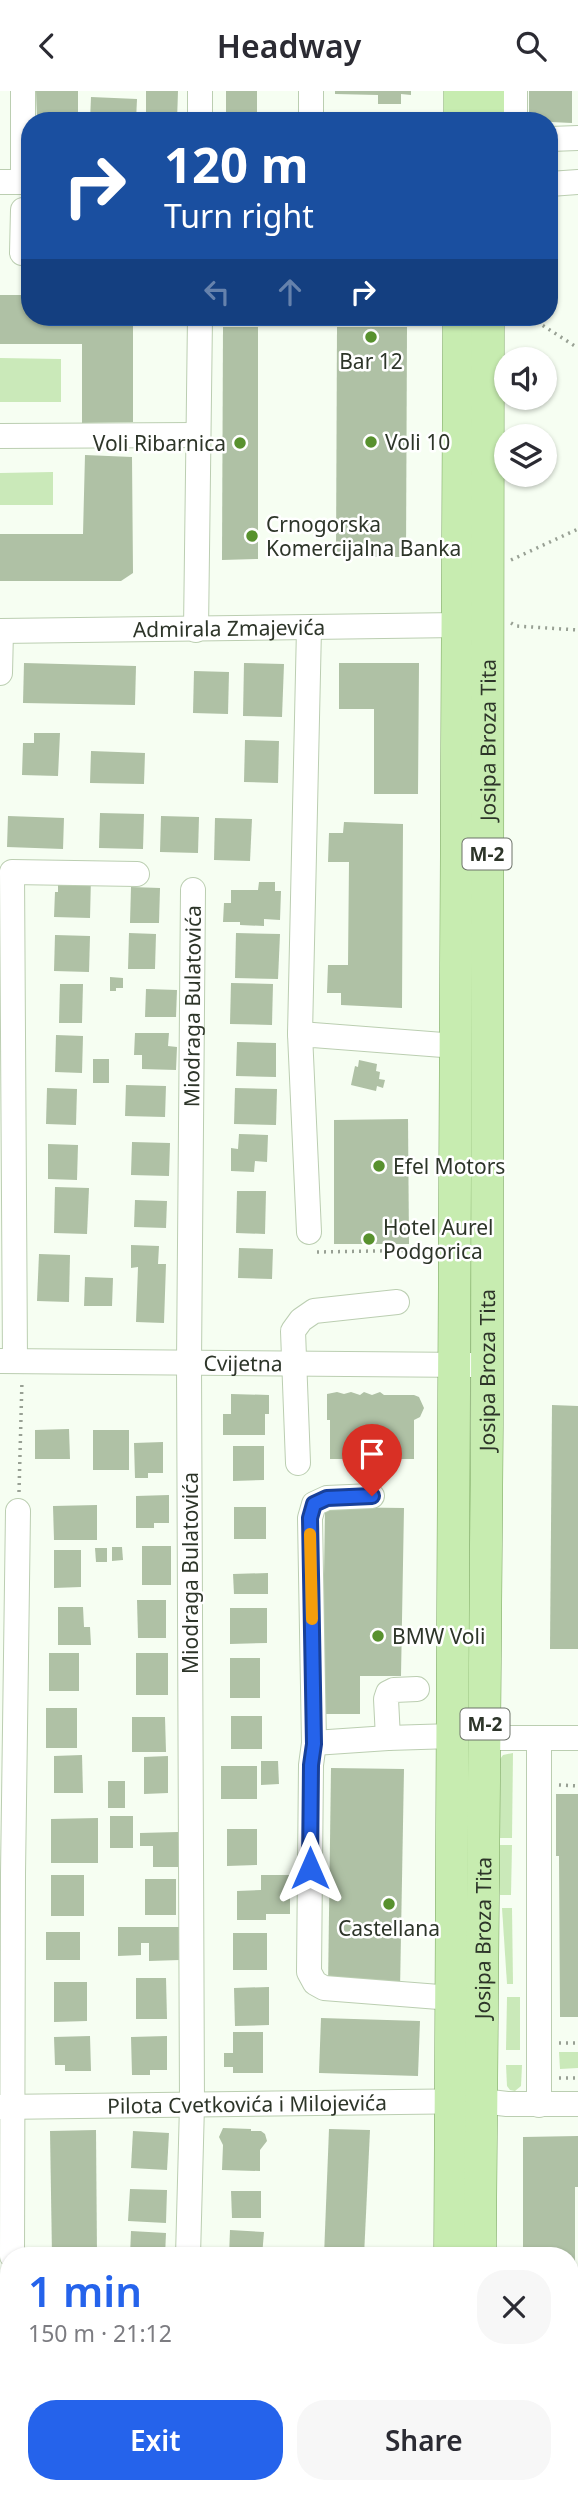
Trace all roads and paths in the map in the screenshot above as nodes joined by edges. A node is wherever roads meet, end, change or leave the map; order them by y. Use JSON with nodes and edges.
{"nodes":[{"id":1,"x":23,"y":91,"type":"edge"},
{"id":2,"x":201,"y":91,"type":"edge"},
{"id":3,"x":311,"y":91,"type":"edge"},
{"id":4,"x":460,"y":91,"type":"edge"},
{"id":5,"x":488,"y":91,"type":"edge"},
{"id":6,"x":515,"y":91,"type":"edge"},
{"id":7,"x":22,"y":112,"type":"edge"},
{"id":8,"x":200,"y":112,"type":"edge"},
{"id":9,"x":311,"y":112,"type":"edge"},
{"id":10,"x":460,"y":112,"type":"edge"},
{"id":11,"x":488,"y":112,"type":"edge"},
{"id":12,"x":515,"y":112,"type":"edge"},
{"id":13,"x":21,"y":127,"type":"edge"},
{"id":14,"x":578,"y":138,"type":"edge"},
{"id":15,"x":558,"y":139,"type":"edge"},
{"id":16,"x":18,"y":182,"type":"edge"},
{"id":17,"x":578,"y":182,"type":"edge"},
{"id":18,"x":558,"y":183,"type":"edge"},
{"id":19,"x":17,"y":210,"type":"edge"},
{"id":20,"x":21,"y":244,"type":"edge"},
{"id":21,"x":200,"y":326,"type":"edge"},
{"id":22,"x":459,"y":326,"type":"edge"},
{"id":23,"x":488,"y":326,"type":"edge"},
{"id":24,"x":544,"y":326,"type":"edge"},
{"id":25,"x":578,"y":348,"type":"edge"},
{"id":26,"x":198,"y":435,"type":"junction"},
{"id":27,"x":0,"y":436,"type":"edge"},
{"id":28,"x":578,"y":529,"type":"edge"},
{"id":29,"x":488,"y":573,"type":"junction"},
{"id":30,"x":488,"y":613,"type":"junction"},
{"id":31,"x":458,"y":625,"type":"junction"},
{"id":32,"x":309,"y":628,"type":"junction"},
{"id":33,"x":196,"y":630,"type":"junction"},
{"id":34,"x":578,"y":630,"type":"edge"},
{"id":35,"x":1,"y":631,"type":"edge"},
{"id":36,"x":0,"y":673,"type":"edge"},
{"id":37,"x":137,"y":874,"type":"dead end"},
{"id":38,"x":193,"y":890,"type":"dead end"},
{"id":39,"x":300,"y":1034,"type":"junction"},
{"id":40,"x":456,"y":1046,"type":"junction"},
{"id":41,"x":313,"y":1242,"type":"joint"},
{"id":42,"x":431,"y":1250,"type":"dead end"},
{"id":43,"x":397,"y":1302,"type":"dead end"},
{"id":44,"x":13,"y":1361,"type":"edge"},
{"id":45,"x":189,"y":1363,"type":"junction"},
{"id":46,"x":295,"y":1364,"type":"junction"},
{"id":47,"x":455,"y":1365,"type":"junction"},
{"id":48,"x":487,"y":1365,"type":"junction"},
{"id":49,"x":298,"y":1463,"type":"dead end"},
{"id":50,"x":372,"y":1496,"type":"dead end"},
{"id":51,"x":18,"y":1511,"type":"joint"},
{"id":52,"x":417,"y":1689,"type":"dead end"},
{"id":53,"x":453,"y":1736,"type":"junction"},
{"id":54,"x":388,"y":1738,"type":"junction"},
{"id":55,"x":485,"y":1738,"type":"junction"},
{"id":56,"x":539,"y":1738,"type":"junction"},
{"id":57,"x":578,"y":1738,"type":"edge"},
{"id":58,"x":314,"y":1744,"type":"junction"},
{"id":59,"x":6,"y":1874,"type":"edge"},
{"id":60,"x":452,"y":1998,"type":"junction"},
{"id":61,"x":552,"y":2078,"type":"dead end"},
{"id":62,"x":578,"y":2078,"type":"edge"},
{"id":63,"x":466,"y":2101,"type":"junction"},
{"id":64,"x":578,"y":2104,"type":"edge"},
{"id":65,"x":192,"y":2105,"type":"junction"},
{"id":66,"x":539,"y":2105,"type":"junction"},
{"id":67,"x":6,"y":2108,"type":"edge"},
{"id":68,"x":12,"y":2247,"type":"edge"},
{"id":69,"x":188,"y":2247,"type":"edge"},
{"id":70,"x":451,"y":2247,"type":"edge"},
{"id":71,"x":479,"y":2247,"type":"edge"}],
"edges":[{"from":1,"to":7,"type":"street"},
{"from":2,"to":8,"type":"street"},
{"from":3,"to":9,"type":"street"},
{"from":4,"to":10,"type":"main road"},
{"from":5,"to":11,"type":"main road"},
{"from":6,"to":12,"type":"street"},
{"from":13,"to":16,"type":"street"},
{"from":14,"to":15,"type":"street"},
{"from":17,"to":18,"type":"street"},
{"from":19,"to":20,"type":"street"},
{"from":21,"to":26,"type":"street"},
{"from":22,"to":31,"type":"main road","name":"Josipa Broza Tita","number":"M-2"},
{"from":23,"to":29,"type":"main road","name":"Josipa Broza Tita","number":"M-2"},
{"from":24,"to":25,"type":"path"},
{"from":26,"to":27,"type":"street"},
{"from":26,"to":33,"type":"street"},
{"from":28,"to":29,"type":"path"},
{"from":29,"to":30,"type":"main road","name":"Josipa Broza Tita","number":"M-2"},
{"from":30,"to":34,"type":"path"},
{"from":30,"to":48,"type":"main road","name":"Josipa Broza Tita","number":"M-2"},
{"from":31,"to":32,"type":"street","name":"Admirala Zmajevića"},
{"from":31,"to":40,"type":"main road","name":"Josipa Broza Tita","number":"M-2"},
{"from":32,"to":33,"type":"street","name":"Admirala Zmajevića"},
{"from":32,"to":39,"type":"street"},
{"from":33,"to":35,"type":"street","name":"Admirala Zmajevića"},
{"from":35,"to":36,"type":"street"},
{"from":37,"to":44,"type":"street"},
{"from":38,"to":45,"type":"street","name":"Miodraga Bulatovića"},
{"from":39,"to":40,"type":"street"},
{"from":39,"to":41,"type":"street"},
{"from":40,"to":47,"type":"main road","name":"Josipa Broza Tita","number":"M-2"},
{"from":41,"to":42,"type":"path"},
{"from":43,"to":46,"type":"street"},
{"from":44,"to":45,"type":"street","name":"Cvijetna"},
{"from":44,"to":51,"type":"path"},
{"from":45,"to":46,"type":"street","name":"Cvijetna"},
{"from":45,"to":65,"type":"street","name":"Miodraga Bulatovića"},
{"from":46,"to":47,"type":"street","name":"Cvijetna"},
{"from":46,"to":49,"type":"street"},
{"from":47,"to":48,"type":"street","name":"Cvijetna"},
{"from":47,"to":53,"type":"main road","name":"Josipa Broza Tita","number":"M-2"},
{"from":48,"to":55,"type":"main road","name":"Josipa Broza Tita","number":"M-2"},
{"from":50,"to":58,"type":"street"},
{"from":51,"to":59,"type":"street"},
{"from":52,"to":54,"type":"street"},
{"from":53,"to":54,"type":"street"},
{"from":53,"to":60,"type":"main road","name":"Josipa Broza Tita","number":"M-2"},
{"from":54,"to":58,"type":"street"},
{"from":55,"to":56,"type":"street"},
{"from":55,"to":63,"type":"main road","name":"Josipa Broza Tita","number":"M-2"},
{"from":56,"to":57,"type":"street"},
{"from":56,"to":66,"type":"street"},
{"from":58,"to":60,"type":"street"},
{"from":59,"to":67,"type":"street"},
{"from":60,"to":63,"type":"main road","name":"Josipa Broza Tita","number":"M-2"},
{"from":61,"to":62,"type":"path"},
{"from":63,"to":65,"type":"street","name":"Pilota Cvetkovića i Milojevića"},
{"from":63,"to":66,"type":"street","name":"Pilota Cvetkovića i Milojevića"},
{"from":63,"to":70,"type":"main road","name":"Josipa Broza Tita","number":"M-2"},
{"from":63,"to":71,"type":"main road","name":"Josipa Broza Tita","number":"M-2"},
{"from":64,"to":66,"type":"street","name":"Pilota Cvetkovića i Milojevića"},
{"from":65,"to":67,"type":"street","name":"Pilota Cvetkovića i Milojevića"},
{"from":65,"to":69,"type":"street","name":"Miodraga Bulatovića"},
{"from":67,"to":68,"type":"street"}]}
